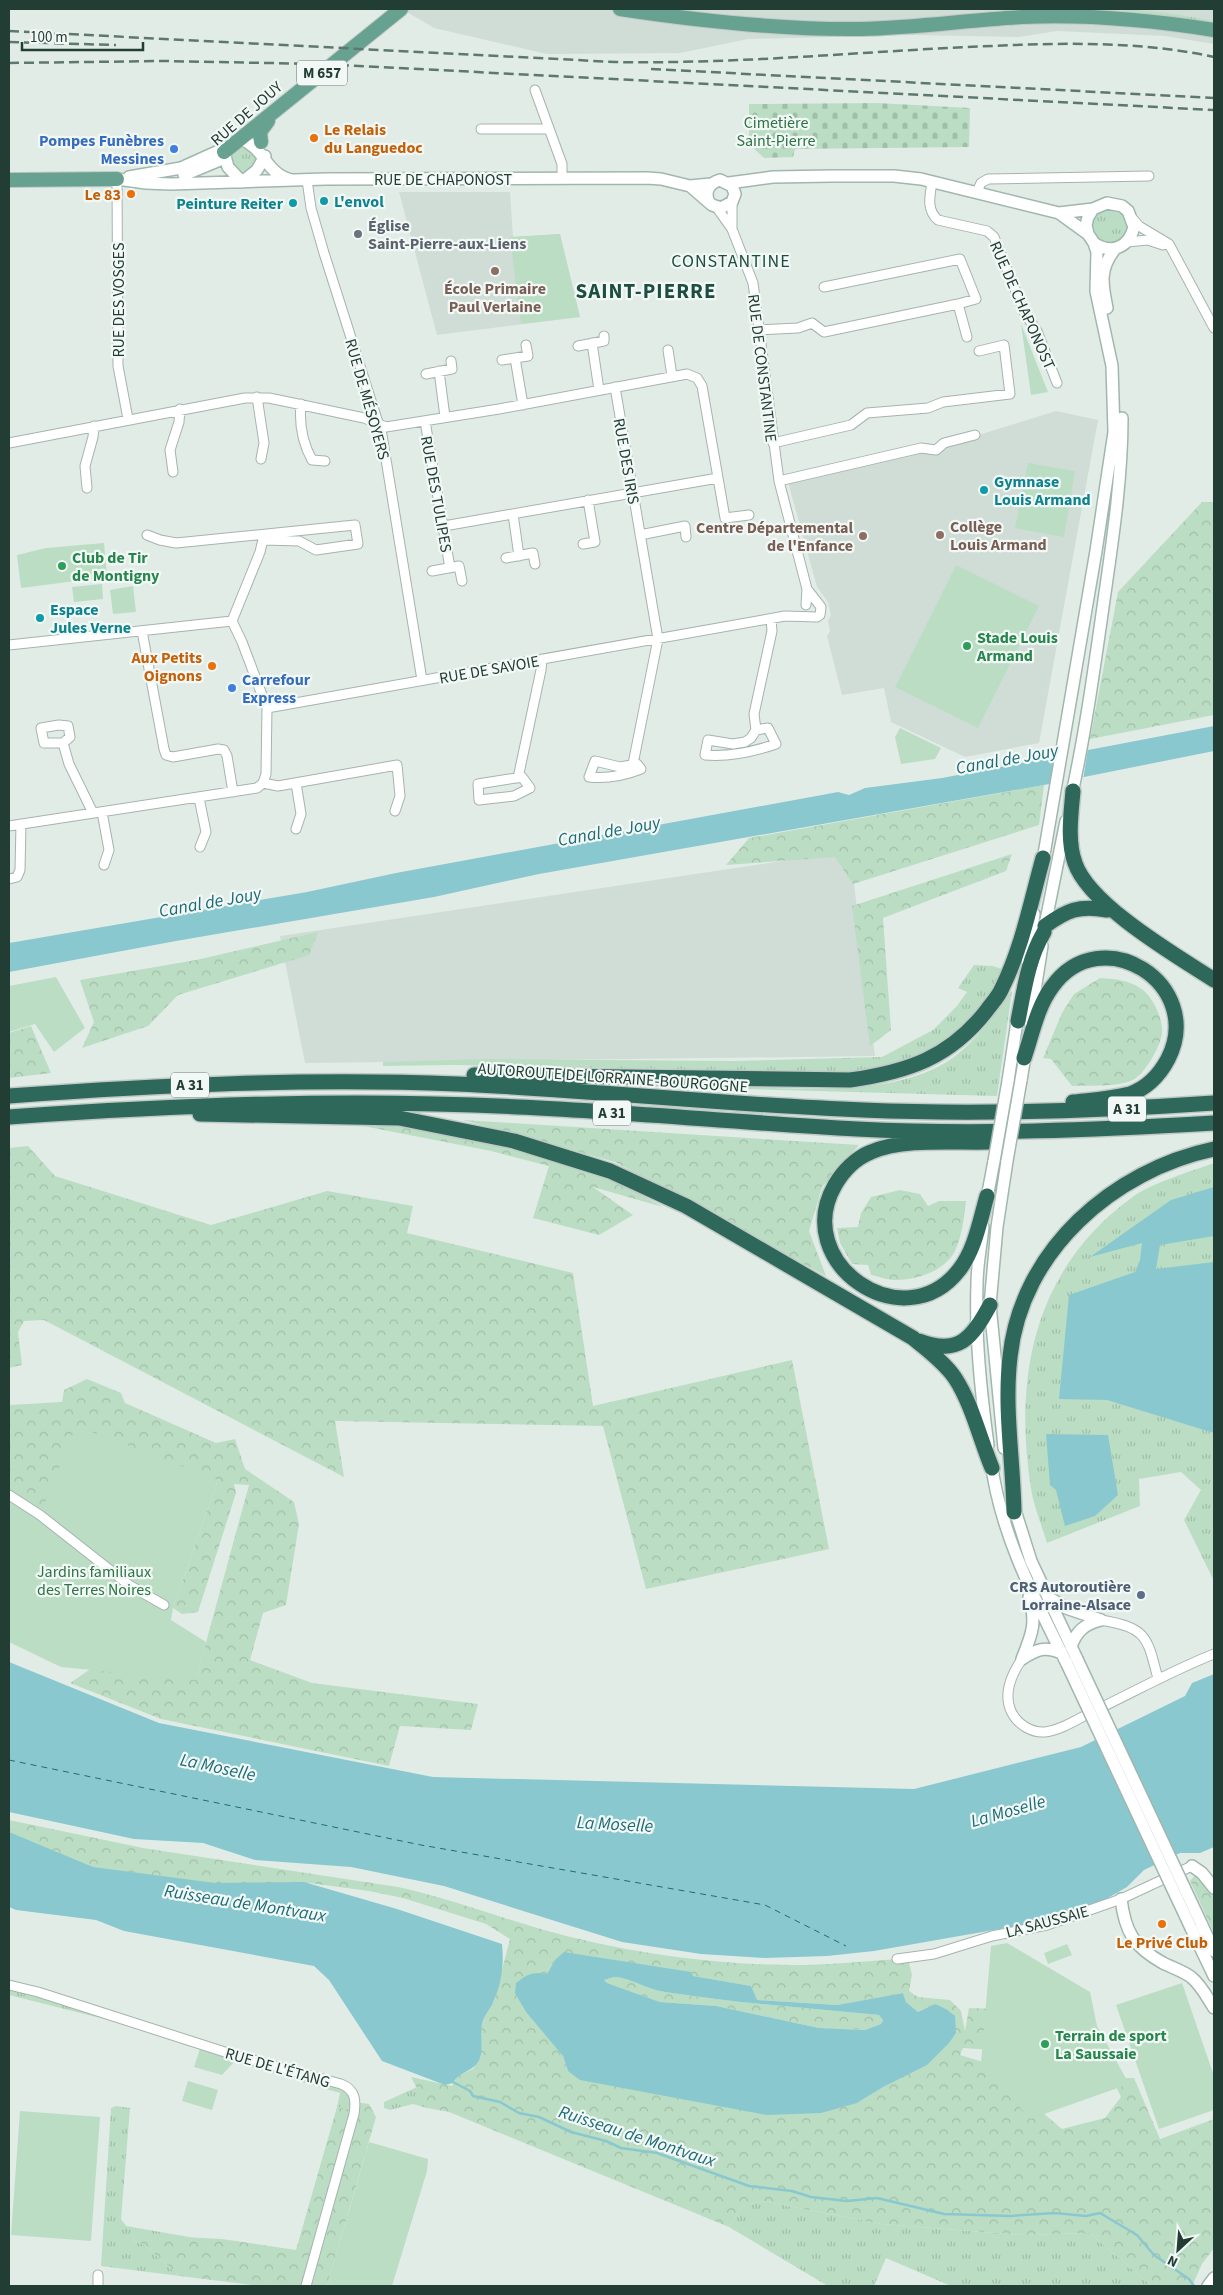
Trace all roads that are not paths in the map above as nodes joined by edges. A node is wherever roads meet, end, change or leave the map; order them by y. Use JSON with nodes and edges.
{"nodes":[{"id":1,"x":401,"y":9,"type":"edge"},
{"id":2,"x":620,"y":9,"type":"edge"},
{"id":3,"x":1044,"y":13,"type":"edge"},
{"id":4,"x":1214,"y":30,"type":"edge"},
{"id":5,"x":535,"y":90,"type":"dead end"},
{"id":6,"x":287,"y":101,"type":"junction"},
{"id":7,"x":481,"y":129,"type":"dead end"},
{"id":8,"x":548,"y":129,"type":"junction"},
{"id":9,"x":233,"y":145,"type":"junction"},
{"id":10,"x":263,"y":152,"type":"junction"},
{"id":11,"x":1149,"y":176,"type":"dead end"},
{"id":12,"x":562,"y":178,"type":"junction"},
{"id":13,"x":117,"y":179,"type":"junction"},
{"id":14,"x":9,"y":180,"type":"edge"},
{"id":15,"x":290,"y":180,"type":"junction"},
{"id":16,"x":307,"y":180,"type":"junction"},
{"id":17,"x":752,"y":180,"type":"junction"},
{"id":18,"x":242,"y":182,"type":"junction"},
{"id":19,"x":729,"y":182,"type":"junction"},
{"id":20,"x":932,"y":182,"type":"junction"},
{"id":21,"x":146,"y":183,"type":"junction"},
{"id":22,"x":195,"y":183,"type":"joint"},
{"id":23,"x":711,"y":184,"type":"junction"},
{"id":24,"x":690,"y":186,"type":"junction"},
{"id":25,"x":977,"y":192,"type":"junction"},
{"id":26,"x":733,"y":200,"type":"junction"},
{"id":27,"x":713,"y":205,"type":"junction"},
{"id":28,"x":1093,"y":209,"type":"junction"},
{"id":29,"x":1059,"y":213,"type":"junction"},
{"id":30,"x":1132,"y":218,"type":"junction"},
{"id":31,"x":732,"y":229,"type":"junction"},
{"id":32,"x":1091,"y":239,"type":"junction"},
{"id":33,"x":1127,"y":242,"type":"junction"},
{"id":34,"x":1115,"y":249,"type":"junction"},
{"id":35,"x":1173,"y":256,"type":"junction"},
{"id":36,"x":824,"y":287,"type":"dead end"},
{"id":37,"x":958,"y":304,"type":"junction"},
{"id":38,"x":1214,"y":328,"type":"edge"},
{"id":39,"x":758,"y":330,"type":"junction"},
{"id":40,"x":604,"y":336,"type":"dead end"},
{"id":41,"x":967,"y":337,"type":"dead end"},
{"id":42,"x":592,"y":344,"type":"junction"},
{"id":43,"x":526,"y":345,"type":"dead end"},
{"id":44,"x":578,"y":346,"type":"dead end"},
{"id":45,"x":668,"y":350,"type":"dead end"},
{"id":46,"x":979,"y":351,"type":"dead end"},
{"id":47,"x":515,"y":358,"type":"junction"},
{"id":48,"x":502,"y":360,"type":"dead end"},
{"id":49,"x":451,"y":361,"type":"dead end"},
{"id":50,"x":439,"y":372,"type":"junction"},
{"id":51,"x":426,"y":374,"type":"dead end"},
{"id":52,"x":672,"y":376,"type":"junction"},
{"id":53,"x":1058,"y":383,"type":"dead end"},
{"id":54,"x":615,"y":387,"type":"junction"},
{"id":55,"x":599,"y":390,"type":"junction"},
{"id":56,"x":257,"y":397,"type":"junction"},
{"id":57,"x":301,"y":404,"type":"junction"},
{"id":58,"x":523,"y":405,"type":"junction"},
{"id":59,"x":180,"y":409,"type":"junction"},
{"id":60,"x":446,"y":417,"type":"junction"},
{"id":61,"x":128,"y":420,"type":"junction"},
{"id":62,"x":425,"y":421,"type":"junction"},
{"id":63,"x":378,"y":424,"type":"junction"},
{"id":64,"x":94,"y":426,"type":"junction"},
{"id":65,"x":975,"y":435,"type":"dead end"},
{"id":66,"x":9,"y":443,"type":"edge"},
{"id":67,"x":773,"y":443,"type":"junction"},
{"id":68,"x":261,"y":459,"type":"dead end"},
{"id":69,"x":325,"y":461,"type":"dead end"},
{"id":70,"x":173,"y":472,"type":"dead end"},
{"id":71,"x":718,"y":478,"type":"junction"},
{"id":72,"x":779,"y":481,"type":"junction"},
{"id":73,"x":87,"y":488,"type":"dead end"},
{"id":74,"x":633,"y":492,"type":"junction"},
{"id":75,"x":588,"y":500,"type":"junction"},
{"id":76,"x":513,"y":514,"type":"junction"},
{"id":77,"x":749,"y":515,"type":"dead end"},
{"id":78,"x":444,"y":526,"type":"junction"},
{"id":79,"x":295,"y":532,"type":"junction"},
{"id":80,"x":148,"y":535,"type":"dead end"},
{"id":81,"x":640,"y":535,"type":"junction"},
{"id":82,"x":264,"y":538,"type":"junction"},
{"id":83,"x":686,"y":538,"type":"dead end"},
{"id":84,"x":299,"y":541,"type":"junction"},
{"id":85,"x":583,"y":544,"type":"dead end"},
{"id":86,"x":520,"y":556,"type":"junction"},
{"id":87,"x":506,"y":558,"type":"dead end"},
{"id":88,"x":535,"y":564,"type":"dead end"},
{"id":89,"x":450,"y":568,"type":"junction"},
{"id":90,"x":432,"y":571,"type":"dead end"},
{"id":91,"x":462,"y":581,"type":"dead end"},
{"id":92,"x":807,"y":589,"type":"junction"},
{"id":93,"x":816,"y":602,"type":"junction"},
{"id":94,"x":806,"y":606,"type":"junction"},
{"id":95,"x":785,"y":616,"type":"junction"},
{"id":96,"x":810,"y":617,"type":"junction"},
{"id":97,"x":772,"y":619,"type":"junction"},
{"id":98,"x":232,"y":621,"type":"junction"},
{"id":99,"x":142,"y":632,"type":"junction"},
{"id":100,"x":658,"y":639,"type":"junction"},
{"id":101,"x":9,"y":646,"type":"edge"},
{"id":102,"x":542,"y":659,"type":"junction"},
{"id":103,"x":422,"y":680,"type":"junction"},
{"id":104,"x":267,"y":708,"type":"junction"},
{"id":105,"x":756,"y":730,"type":"junction"},
{"id":106,"x":745,"y":742,"type":"junction"},
{"id":107,"x":63,"y":743,"type":"dead end"},
{"id":108,"x":743,"y":753,"type":"junction"},
{"id":109,"x":633,"y":764,"type":"junction"},
{"id":110,"x":518,"y":778,"type":"junction"},
{"id":111,"x":507,"y":779,"type":"junction"},
{"id":112,"x":263,"y":783,"type":"junction"},
{"id":113,"x":296,"y":783,"type":"junction"},
{"id":114,"x":1073,"y":791,"type":"junction"},
{"id":115,"x":234,"y":792,"type":"junction"},
{"id":116,"x":506,"y":797,"type":"junction"},
{"id":117,"x":199,"y":798,"type":"junction"},
{"id":118,"x":395,"y":811,"type":"dead end"},
{"id":119,"x":98,"y":812,"type":"junction"},
{"id":120,"x":21,"y":824,"type":"junction"},
{"id":121,"x":9,"y":826,"type":"edge"},
{"id":122,"x":296,"y":829,"type":"dead end"},
{"id":123,"x":200,"y":847,"type":"dead end"},
{"id":124,"x":1043,"y":858,"type":"junction"},
{"id":125,"x":104,"y":865,"type":"dead end"},
{"id":126,"x":9,"y":879,"type":"edge"},
{"id":127,"x":1107,"y":910,"type":"dead end"},
{"id":128,"x":1044,"y":929,"type":"junction"},
{"id":129,"x":1214,"y":980,"type":"edge"},
{"id":130,"x":1018,"y":1020,"type":"junction"},
{"id":131,"x":1024,"y":1058,"type":"junction"},
{"id":132,"x":415,"y":1083,"type":"junction"},
{"id":133,"x":9,"y":1096,"type":"edge"},
{"id":134,"x":1214,"y":1102,"type":"edge"},
{"id":135,"x":96,"y":1112,"type":"junction"},
{"id":136,"x":1040,"y":1113,"type":"junction"},
{"id":137,"x":9,"y":1116,"type":"edge"},
{"id":138,"x":1214,"y":1123,"type":"edge"},
{"id":139,"x":1214,"y":1149,"type":"edge"},
{"id":140,"x":987,"y":1196,"type":"junction"},
{"id":141,"x":990,"y":1304,"type":"junction"},
{"id":142,"x":977,"y":1328,"type":"junction"},
{"id":143,"x":913,"y":1338,"type":"junction"},
{"id":144,"x":992,"y":1468,"type":"junction"},
{"id":145,"x":9,"y":1495,"type":"edge"},
{"id":146,"x":1014,"y":1512,"type":"junction"},
{"id":147,"x":1018,"y":1564,"type":"junction"},
{"id":148,"x":1048,"y":1597,"type":"junction"},
{"id":149,"x":164,"y":1605,"type":"dead end"},
{"id":150,"x":1101,"y":1620,"type":"junction"},
{"id":151,"x":1214,"y":1654,"type":"edge"},
{"id":152,"x":1069,"y":1656,"type":"junction"},
{"id":153,"x":1022,"y":1659,"type":"junction"},
{"id":154,"x":1158,"y":1679,"type":"junction"},
{"id":155,"x":1192,"y":1866,"type":"joint"},
{"id":156,"x":1214,"y":1888,"type":"edge"},
{"id":157,"x":1122,"y":1899,"type":"junction"},
{"id":158,"x":1196,"y":1926,"type":"junction"},
{"id":159,"x":1214,"y":1951,"type":"edge"},
{"id":160,"x":897,"y":1959,"type":"dead end"},
{"id":161,"x":1214,"y":1976,"type":"edge"},
{"id":162,"x":9,"y":1984,"type":"edge"},
{"id":163,"x":1214,"y":2008,"type":"edge"},
{"id":164,"x":98,"y":2275,"type":"dead end"},
{"id":165,"x":1214,"y":2278,"type":"edge"},
{"id":166,"x":98,"y":2286,"type":"edge"},
{"id":167,"x":306,"y":2286,"type":"edge"},
{"id":168,"x":1208,"y":2286,"type":"edge"}],
"edges":[{"from":1,"to":6,"type":"main road","name":"RUE DE JOUY","number":"M 657"},
{"from":2,"to":3,"type":"main road"},
{"from":3,"to":4,"type":"main road"},
{"from":5,"to":8,"type":"street"},
{"from":6,"to":9,"type":"main road","name":"RUE DE JOUY","number":"M 657"},
{"from":6,"to":10,"type":"main road"},
{"from":7,"to":8,"type":"street"},
{"from":8,"to":12,"type":"street"},
{"from":9,"to":10,"type":"main road"},
{"from":9,"to":13,"type":"main road"},
{"from":9,"to":18,"type":"main road"},
{"from":9,"to":21,"type":"main road","name":"RUE DE JOUY"},
{"from":10,"to":15,"type":"main road"},
{"from":10,"to":18,"type":"main road"},
{"from":11,"to":25,"type":"street"},
{"from":12,"to":16,"type":"main road","name":"RUE DE CHAPONOST"},
{"from":12,"to":24,"type":"main road","name":"RUE DE CHAPONOST"},
{"from":13,"to":14,"type":"main road","name":"RUE DE JOUY"},
{"from":13,"to":21,"type":"main road","name":"RUE DE JOUY"},
{"from":13,"to":61,"type":"street","name":"RUE DES VOSGES"},
{"from":15,"to":16,"type":"main road","name":"RUE DE CHAPONOST"},
{"from":15,"to":18,"type":"main road","name":"RUE DE CHAPONOST"},
{"from":16,"to":63,"type":"street","name":"RUE DE MÉSOYERS"},
{"from":17,"to":19,"type":"main road"},
{"from":17,"to":20,"type":"main road"},
{"from":17,"to":26,"type":"main road"},
{"from":18,"to":22,"type":"main road","name":"RUE DE CHAPONOST"},
{"from":19,"to":23,"type":"main road"},
{"from":19,"to":26,"type":"main road"},
{"from":20,"to":25,"type":"main road"},
{"from":20,"to":53,"type":"street","name":"RUE DE CHAPONOST"},
{"from":21,"to":22,"type":"main road","name":"RUE DE JOUY"},
{"from":23,"to":24,"type":"main road","name":"RUE DE CHAPONOST"},
{"from":23,"to":27,"type":"main road"},
{"from":24,"to":27,"type":"main road","name":"RUE DE CHAPONOST"},
{"from":25,"to":29,"type":"main road"},
{"from":26,"to":27,"type":"main road"},
{"from":26,"to":31,"type":"street","name":"RUE DE CONSTANTINE"},
{"from":27,"to":31,"type":"street","name":"RUE DE CONSTANTINE"},
{"from":28,"to":29,"type":"main road"},
{"from":28,"to":30,"type":"main road"},
{"from":28,"to":32,"type":"main road"},
{"from":29,"to":32,"type":"main road"},
{"from":30,"to":33,"type":"main road"},
{"from":30,"to":35,"type":"street"},
{"from":31,"to":39,"type":"street","name":"RUE DE CONSTANTINE"},
{"from":32,"to":34,"type":"main road"},
{"from":32,"to":124,"type":"main road"},
{"from":33,"to":34,"type":"main road"},
{"from":33,"to":35,"type":"street"},
{"from":34,"to":114,"type":"main road"},
{"from":35,"to":38,"type":"street"},
{"from":36,"to":37,"type":"street"},
{"from":37,"to":39,"type":"street"},
{"from":37,"to":41,"type":"street"},
{"from":39,"to":67,"type":"street","name":"RUE DE CONSTANTINE"},
{"from":40,"to":42,"type":"street"},
{"from":42,"to":44,"type":"street"},
{"from":42,"to":55,"type":"street"},
{"from":43,"to":47,"type":"street"},
{"from":45,"to":52,"type":"street"},
{"from":46,"to":67,"type":"street"},
{"from":47,"to":48,"type":"street"},
{"from":47,"to":58,"type":"street"},
{"from":49,"to":50,"type":"street"},
{"from":50,"to":51,"type":"street"},
{"from":50,"to":60,"type":"street"},
{"from":52,"to":54,"type":"street"},
{"from":52,"to":71,"type":"street"},
{"from":54,"to":55,"type":"street"},
{"from":54,"to":74,"type":"street","name":"RUE DES IRIS"},
{"from":55,"to":58,"type":"street"},
{"from":56,"to":57,"type":"street"},
{"from":56,"to":59,"type":"street"},
{"from":56,"to":68,"type":"street"},
{"from":57,"to":63,"type":"street"},
{"from":57,"to":69,"type":"street"},
{"from":58,"to":60,"type":"street"},
{"from":59,"to":61,"type":"street"},
{"from":59,"to":70,"type":"street"},
{"from":60,"to":62,"type":"street"},
{"from":61,"to":64,"type":"street"},
{"from":62,"to":63,"type":"street"},
{"from":62,"to":78,"type":"street","name":"RUE DES TULIPES"},
{"from":63,"to":103,"type":"street","name":"RUE DE MÉSOYERS"},
{"from":64,"to":66,"type":"street"},
{"from":64,"to":73,"type":"street"},
{"from":65,"to":72,"type":"street"},
{"from":67,"to":72,"type":"street","name":"RUE DE CONSTANTINE"},
{"from":71,"to":74,"type":"street"},
{"from":71,"to":77,"type":"street"},
{"from":72,"to":92,"type":"street","name":"RUE DE CONSTANTINE"},
{"from":74,"to":75,"type":"street"},
{"from":74,"to":81,"type":"street","name":"RUE DES IRIS"},
{"from":75,"to":76,"type":"street"},
{"from":75,"to":85,"type":"street"},
{"from":76,"to":78,"type":"street"},
{"from":76,"to":86,"type":"street"},
{"from":78,"to":89,"type":"street","name":"RUE DES TULIPES"},
{"from":79,"to":82,"type":"street"},
{"from":79,"to":84,"type":"street"},
{"from":79,"to":84,"type":"street"},
{"from":80,"to":82,"type":"street"},
{"from":81,"to":83,"type":"street"},
{"from":81,"to":100,"type":"street","name":"RUE DES IRIS"},
{"from":82,"to":84,"type":"street"},
{"from":82,"to":98,"type":"street"},
{"from":86,"to":87,"type":"street"},
{"from":86,"to":88,"type":"street"},
{"from":89,"to":90,"type":"street","name":"RUE DES TULIPES"},
{"from":89,"to":91,"type":"street","name":"RUE DES TULIPES"},
{"from":92,"to":93,"type":"street","name":"RUE DE CONSTANTINE"},
{"from":92,"to":94,"type":"street","name":"RUE DE CONSTANTINE"},
{"from":93,"to":94,"type":"street"},
{"from":93,"to":96,"type":"street"},
{"from":94,"to":95,"type":"street","name":"RUE DE SAVOIE"},
{"from":94,"to":96,"type":"street"},
{"from":95,"to":96,"type":"street","name":"RUE DE SAVOIE"},
{"from":95,"to":97,"type":"street","name":"RUE DE SAVOIE"},
{"from":97,"to":100,"type":"street","name":"RUE DE SAVOIE"},
{"from":97,"to":105,"type":"street"},
{"from":98,"to":99,"type":"street"},
{"from":98,"to":104,"type":"street"},
{"from":99,"to":101,"type":"street"},
{"from":99,"to":115,"type":"street"},
{"from":100,"to":102,"type":"street","name":"RUE DE SAVOIE"},
{"from":100,"to":109,"type":"street"},
{"from":102,"to":103,"type":"street","name":"RUE DE SAVOIE"},
{"from":102,"to":110,"type":"street"},
{"from":103,"to":104,"type":"street","name":"RUE DE SAVOIE"},
{"from":104,"to":112,"type":"street"},
{"from":105,"to":106,"type":"street"},
{"from":105,"to":108,"type":"street"},
{"from":106,"to":108,"type":"street"},
{"from":106,"to":108,"type":"street"},
{"from":107,"to":119,"type":"street"},
{"from":109,"to":109,"type":"street"},
{"from":110,"to":111,"type":"street"},
{"from":110,"to":116,"type":"street"},
{"from":111,"to":116,"type":"street"},
{"from":111,"to":116,"type":"street"},
{"from":112,"to":113,"type":"street"},
{"from":112,"to":115,"type":"street"},
{"from":113,"to":118,"type":"street"},
{"from":113,"to":122,"type":"street"},
{"from":114,"to":128,"type":"main road"},
{"from":114,"to":129,"type":"highway"},
{"from":115,"to":117,"type":"street"},
{"from":117,"to":119,"type":"street"},
{"from":117,"to":123,"type":"street"},
{"from":119,"to":120,"type":"street"},
{"from":119,"to":125,"type":"street"},
{"from":120,"to":121,"type":"street"},
{"from":120,"to":126,"type":"street"},
{"from":124,"to":130,"type":"main road"},
{"from":124,"to":132,"type":"highway"},
{"from":127,"to":128,"type":"highway"},
{"from":128,"to":130,"type":"highway"},
{"from":128,"to":131,"type":"main road"},
{"from":130,"to":140,"type":"main road","bridge":true},
{"from":131,"to":136,"type":"highway"},
{"from":131,"to":141,"type":"main road","bridge":true},
{"from":132,"to":133,"type":"highway","name":"AUTOROUTE DE LORRAINE-BOURGOGNE","number":"A 31"},
{"from":132,"to":136,"type":"highway","name":"AUTOROUTE DE LORRAINE-BOURGOGNE","number":"A 31"},
{"from":134,"to":136,"type":"highway","name":"AUTOROUTE DE LORRAINE-BOURGOGNE","number":"A 31"},
{"from":135,"to":137,"type":"highway","number":"A 31"},
{"from":135,"to":138,"type":"highway","number":"A 31"},
{"from":135,"to":143,"type":"highway"},
{"from":138,"to":140,"type":"highway"},
{"from":139,"to":146,"type":"highway"},
{"from":140,"to":142,"type":"main road"},
{"from":141,"to":142,"type":"highway"},
{"from":141,"to":146,"type":"main road"},
{"from":142,"to":143,"type":"highway"},
{"from":142,"to":144,"type":"main road"},
{"from":143,"to":144,"type":"highway"},
{"from":144,"to":147,"type":"main road"},
{"from":145,"to":149,"type":"street"},
{"from":146,"to":148,"type":"main road"},
{"from":147,"to":152,"type":"main road"},
{"from":147,"to":153,"type":"main road"},
{"from":148,"to":150,"type":"main road"},
{"from":148,"to":152,"type":"main road"},
{"from":150,"to":152,"type":"main road"},
{"from":150,"to":154,"type":"street"},
{"from":151,"to":154,"type":"street"},
{"from":152,"to":153,"type":"main road"},
{"from":152,"to":158,"type":"main road","bridge":true},
{"from":153,"to":154,"type":"street"},
{"from":155,"to":156,"type":"main road"},
{"from":155,"to":157,"type":"street","name":"LA SAUSSAIE"},
{"from":157,"to":160,"type":"street","name":"LA SAUSSAIE"},
{"from":157,"to":163,"type":"main road"},
{"from":158,"to":159,"type":"main road"},
{"from":158,"to":161,"type":"main road"},
{"from":162,"to":167,"type":"street","name":"RUE DE L'ÉTANG"},
{"from":164,"to":166,"type":"street"},
{"from":165,"to":168,"type":"main road"}]}
